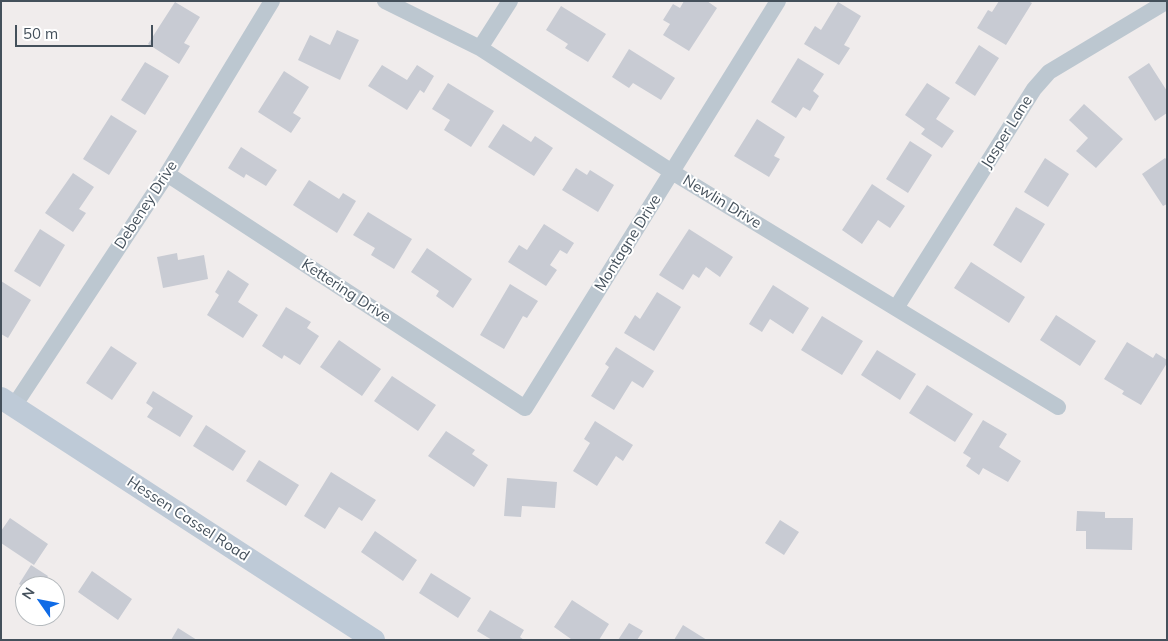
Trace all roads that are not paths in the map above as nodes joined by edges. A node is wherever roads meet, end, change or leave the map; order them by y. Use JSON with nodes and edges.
{"nodes":[{"id":1,"x":272,"y":1,"type":"edge"},
{"id":2,"x":386,"y":1,"type":"edge"},
{"id":3,"x":510,"y":1,"type":"edge"},
{"id":4,"x":778,"y":1,"type":"edge"},
{"id":5,"x":1165,"y":4,"type":"edge"},
{"id":6,"x":480,"y":48,"type":"junction"},
{"id":7,"x":672,"y":172,"type":"junction"},
{"id":8,"x":167,"y":174,"type":"junction"},
{"id":9,"x":896,"y":308,"type":"junction"},
{"id":10,"x":8,"y":402,"type":"edge"},
{"id":11,"x":1058,"y":407,"type":"dead end"},
{"id":12,"x":525,"y":408,"type":"joint"},
{"id":13,"x":374,"y":640,"type":"edge"}],
"edges":[{"from":1,"to":8,"type":"street","name":"Debeney Drive"},
{"from":2,"to":6,"type":"street","name":"Newlin Drive"},
{"from":3,"to":6,"type":"street"},
{"from":4,"to":7,"type":"street","name":"Montagne Drive"},
{"from":5,"to":9,"type":"street","name":"Jasper Lane"},
{"from":6,"to":7,"type":"street","name":"Newlin Drive"},
{"from":7,"to":9,"type":"street","name":"Newlin Drive"},
{"from":7,"to":12,"type":"street","name":"Montagne Drive"},
{"from":8,"to":10,"type":"street","name":"Debeney Drive"},
{"from":8,"to":12,"type":"street","name":"Kettering Drive"},
{"from":9,"to":11,"type":"street","name":"Newlin Drive"},
{"from":10,"to":13,"type":"main road","name":"Hessen Cassel Road"}]}
